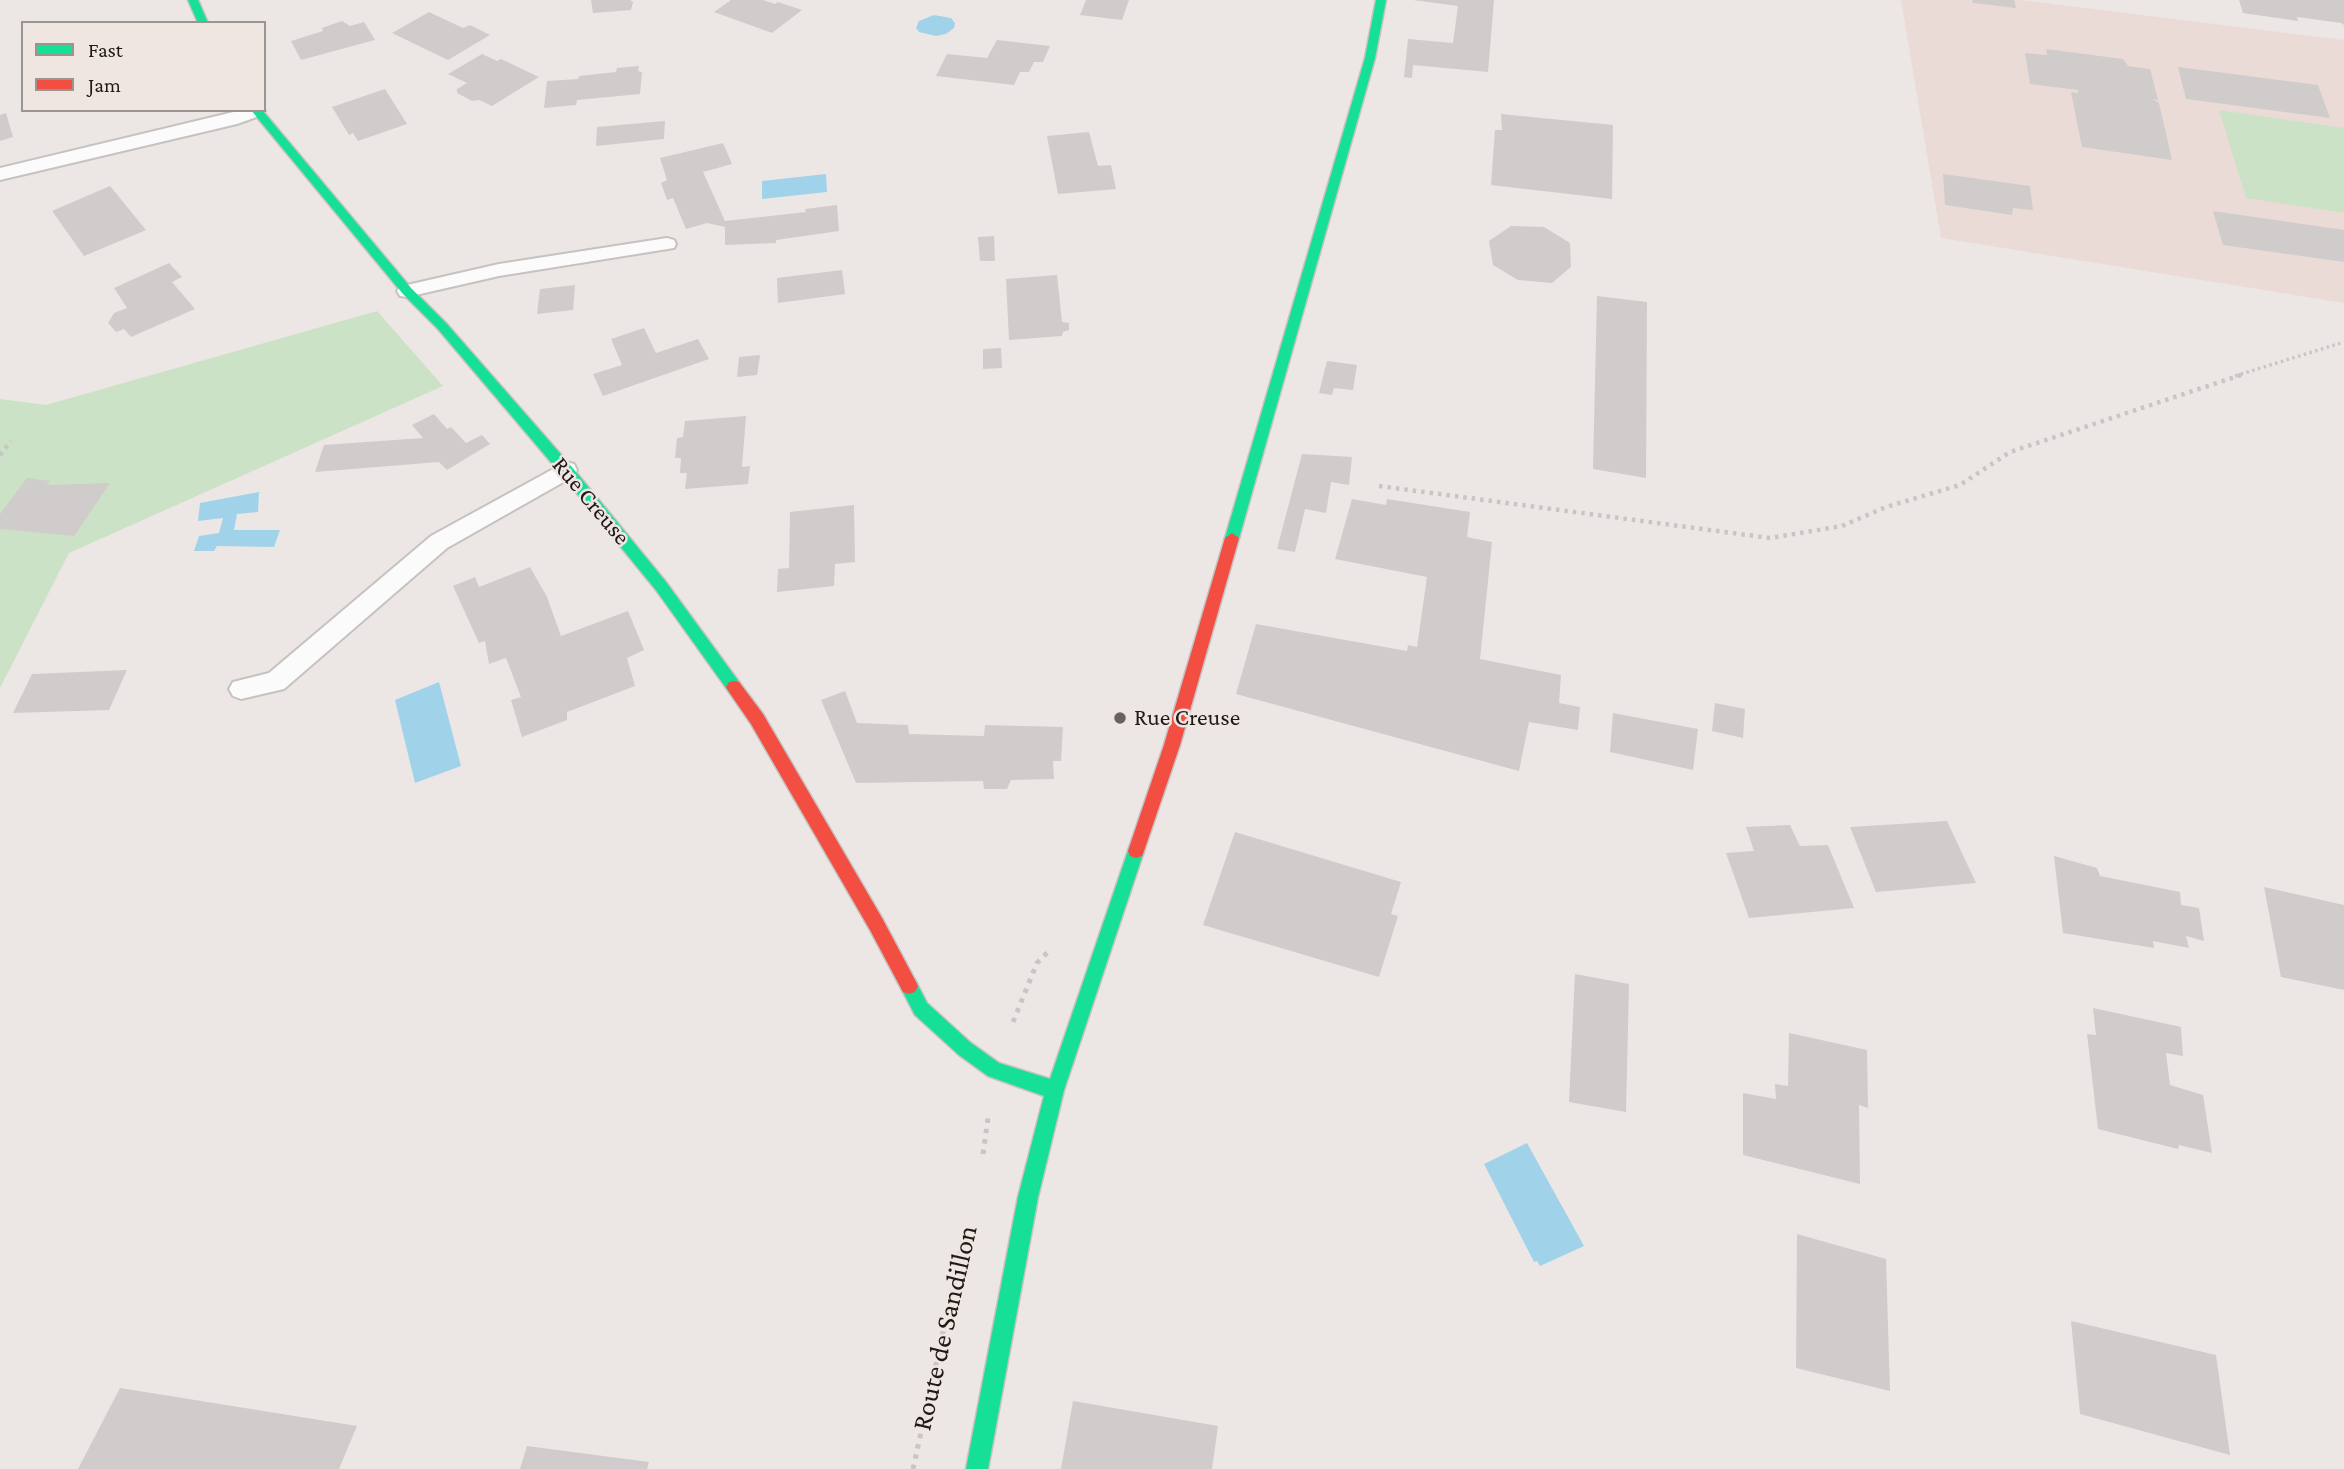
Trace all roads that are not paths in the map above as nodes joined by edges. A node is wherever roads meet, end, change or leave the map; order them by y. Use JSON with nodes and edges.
{"nodes":[{"id":1,"x":193,"y":0,"type":"edge"},
{"id":2,"x":1381,"y":0,"type":"edge"},
{"id":3,"x":202,"y":21,"type":"edge"},
{"id":4,"x":253,"y":112,"type":"edge"},
{"id":5,"x":257,"y":112,"type":"edge"},
{"id":6,"x":0,"y":174,"type":"edge"},
{"id":7,"x":667,"y":244,"type":"dead end"},
{"id":8,"x":407,"y":291,"type":"junction"},
{"id":9,"x":566,"y":470,"type":"junction"},
{"id":10,"x":241,"y":689,"type":"dead end"},
{"id":11,"x":1055,"y":1090,"type":"junction"},
{"id":12,"x":977,"y":1469,"type":"edge"}],
"edges":[{"from":1,"to":3,"type":"main road"},
{"from":2,"to":11,"type":"main road"},
{"from":4,"to":6,"type":"lane"},
{"from":5,"to":8,"type":"main road","name":"Rue Creuse"},
{"from":7,"to":8,"type":"lane"},
{"from":8,"to":9,"type":"main road","name":"Rue Creuse"},
{"from":9,"to":10,"type":"lane"},
{"from":9,"to":11,"type":"main road","name":"Rue Creuse"},
{"from":11,"to":12,"type":"main road"}]}
